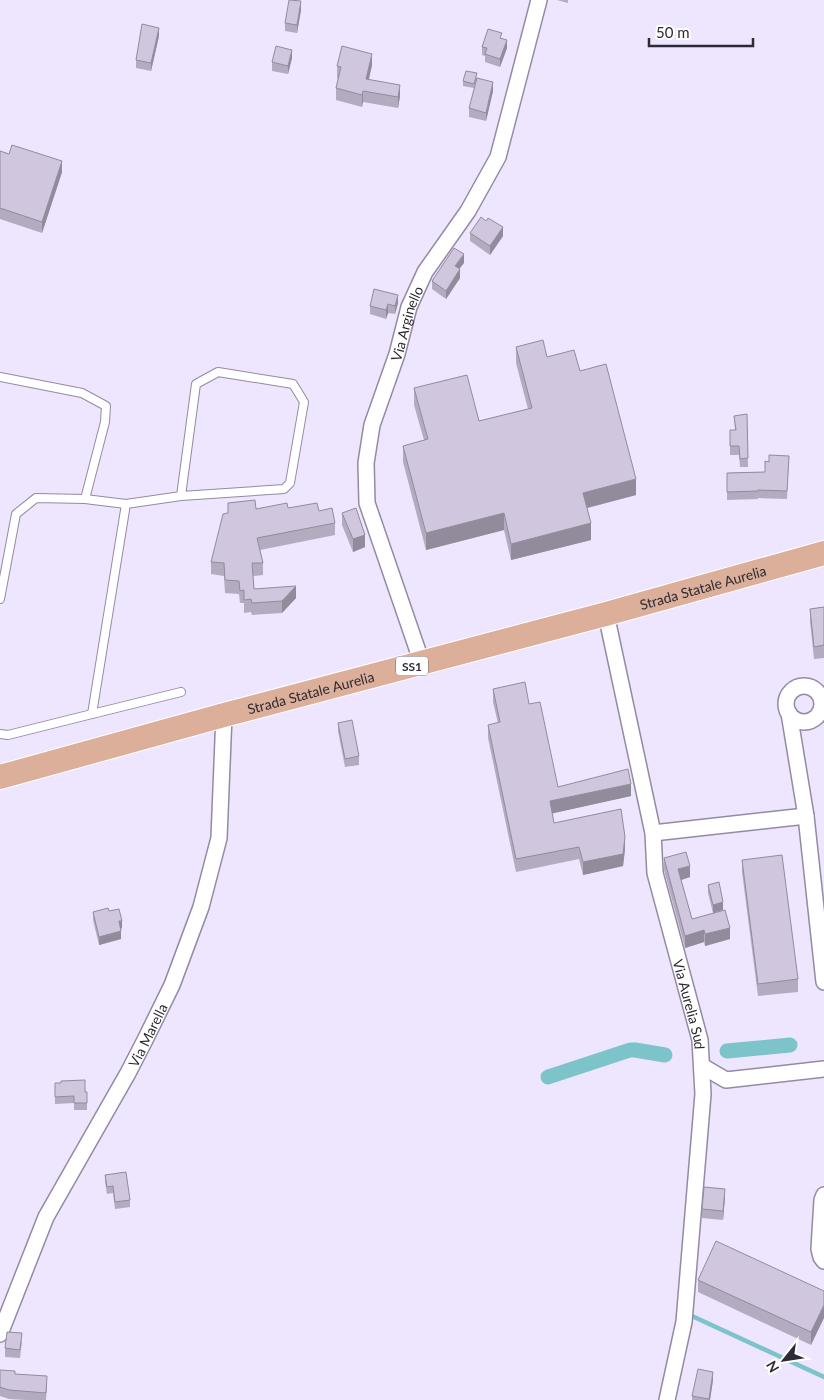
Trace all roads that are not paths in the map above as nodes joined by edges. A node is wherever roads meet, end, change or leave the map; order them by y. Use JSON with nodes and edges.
{"nodes":[{"id":1,"x":539,"y":0,"type":"edge"},
{"id":2,"x":0,"y":378,"type":"edge"},
{"id":3,"x":181,"y":496,"type":"junction"},
{"id":4,"x":85,"y":499,"type":"junction"},
{"id":5,"x":126,"y":504,"type":"junction"},
{"id":6,"x":824,"y":553,"type":"edge"},
{"id":7,"x":0,"y":599,"type":"edge"},
{"id":8,"x":606,"y":614,"type":"junction"},
{"id":9,"x":422,"y":663,"type":"junction"},
{"id":10,"x":181,"y":692,"type":"dead end"},
{"id":11,"x":788,"y":713,"type":"dead end"},
{"id":12,"x":92,"y":714,"type":"junction"},
{"id":13,"x":224,"y":715,"type":"junction"},
{"id":14,"x":0,"y":734,"type":"edge"},
{"id":15,"x":0,"y":777,"type":"edge"},
{"id":16,"x":806,"y":816,"type":"junction"},
{"id":17,"x":653,"y":833,"type":"junction"},
{"id":18,"x":821,"y":935,"type":"edge"},
{"id":19,"x":824,"y":982,"type":"edge"},
{"id":20,"x":702,"y":1066,"type":"junction"},
{"id":21,"x":824,"y":1069,"type":"edge"},
{"id":22,"x":824,"y":1195,"type":"edge"},
{"id":23,"x":824,"y":1261,"type":"edge"},
{"id":24,"x":0,"y":1334,"type":"edge"},
{"id":25,"x":666,"y":1400,"type":"edge"}],
"edges":[{"from":1,"to":9,"type":"street","name":"Via Arginello"},
{"from":2,"to":4,"type":"lane"},
{"from":3,"to":3,"type":"lane"},
{"from":3,"to":5,"type":"lane"},
{"from":4,"to":5,"type":"lane"},
{"from":4,"to":7,"type":"lane"},
{"from":5,"to":12,"type":"lane"},
{"from":6,"to":8,"type":"main road","name":"Strada Statale Aurelia","number":"SS1"},
{"from":8,"to":9,"type":"main road","name":"Strada Statale Aurelia","number":"SS1"},
{"from":8,"to":17,"type":"street","name":"Via Aurelia Sud"},
{"from":9,"to":13,"type":"main road","name":"Strada Statale Aurelia","number":"SS1"},
{"from":10,"to":12,"type":"lane"},
{"from":11,"to":16,"type":"street"},
{"from":12,"to":14,"type":"lane"},
{"from":13,"to":15,"type":"main road","name":"Strada Statale Aurelia","number":"SS1"},
{"from":13,"to":24,"type":"street","name":"Via Marella"},
{"from":16,"to":17,"type":"street"},
{"from":16,"to":18,"type":"street"},
{"from":17,"to":20,"type":"street","name":"Via Aurelia Sud"},
{"from":18,"to":19,"type":"street"},
{"from":20,"to":21,"type":"street"},
{"from":20,"to":25,"type":"street","name":"Via Aurelia Sud"},
{"from":22,"to":23,"type":"street"}]}
